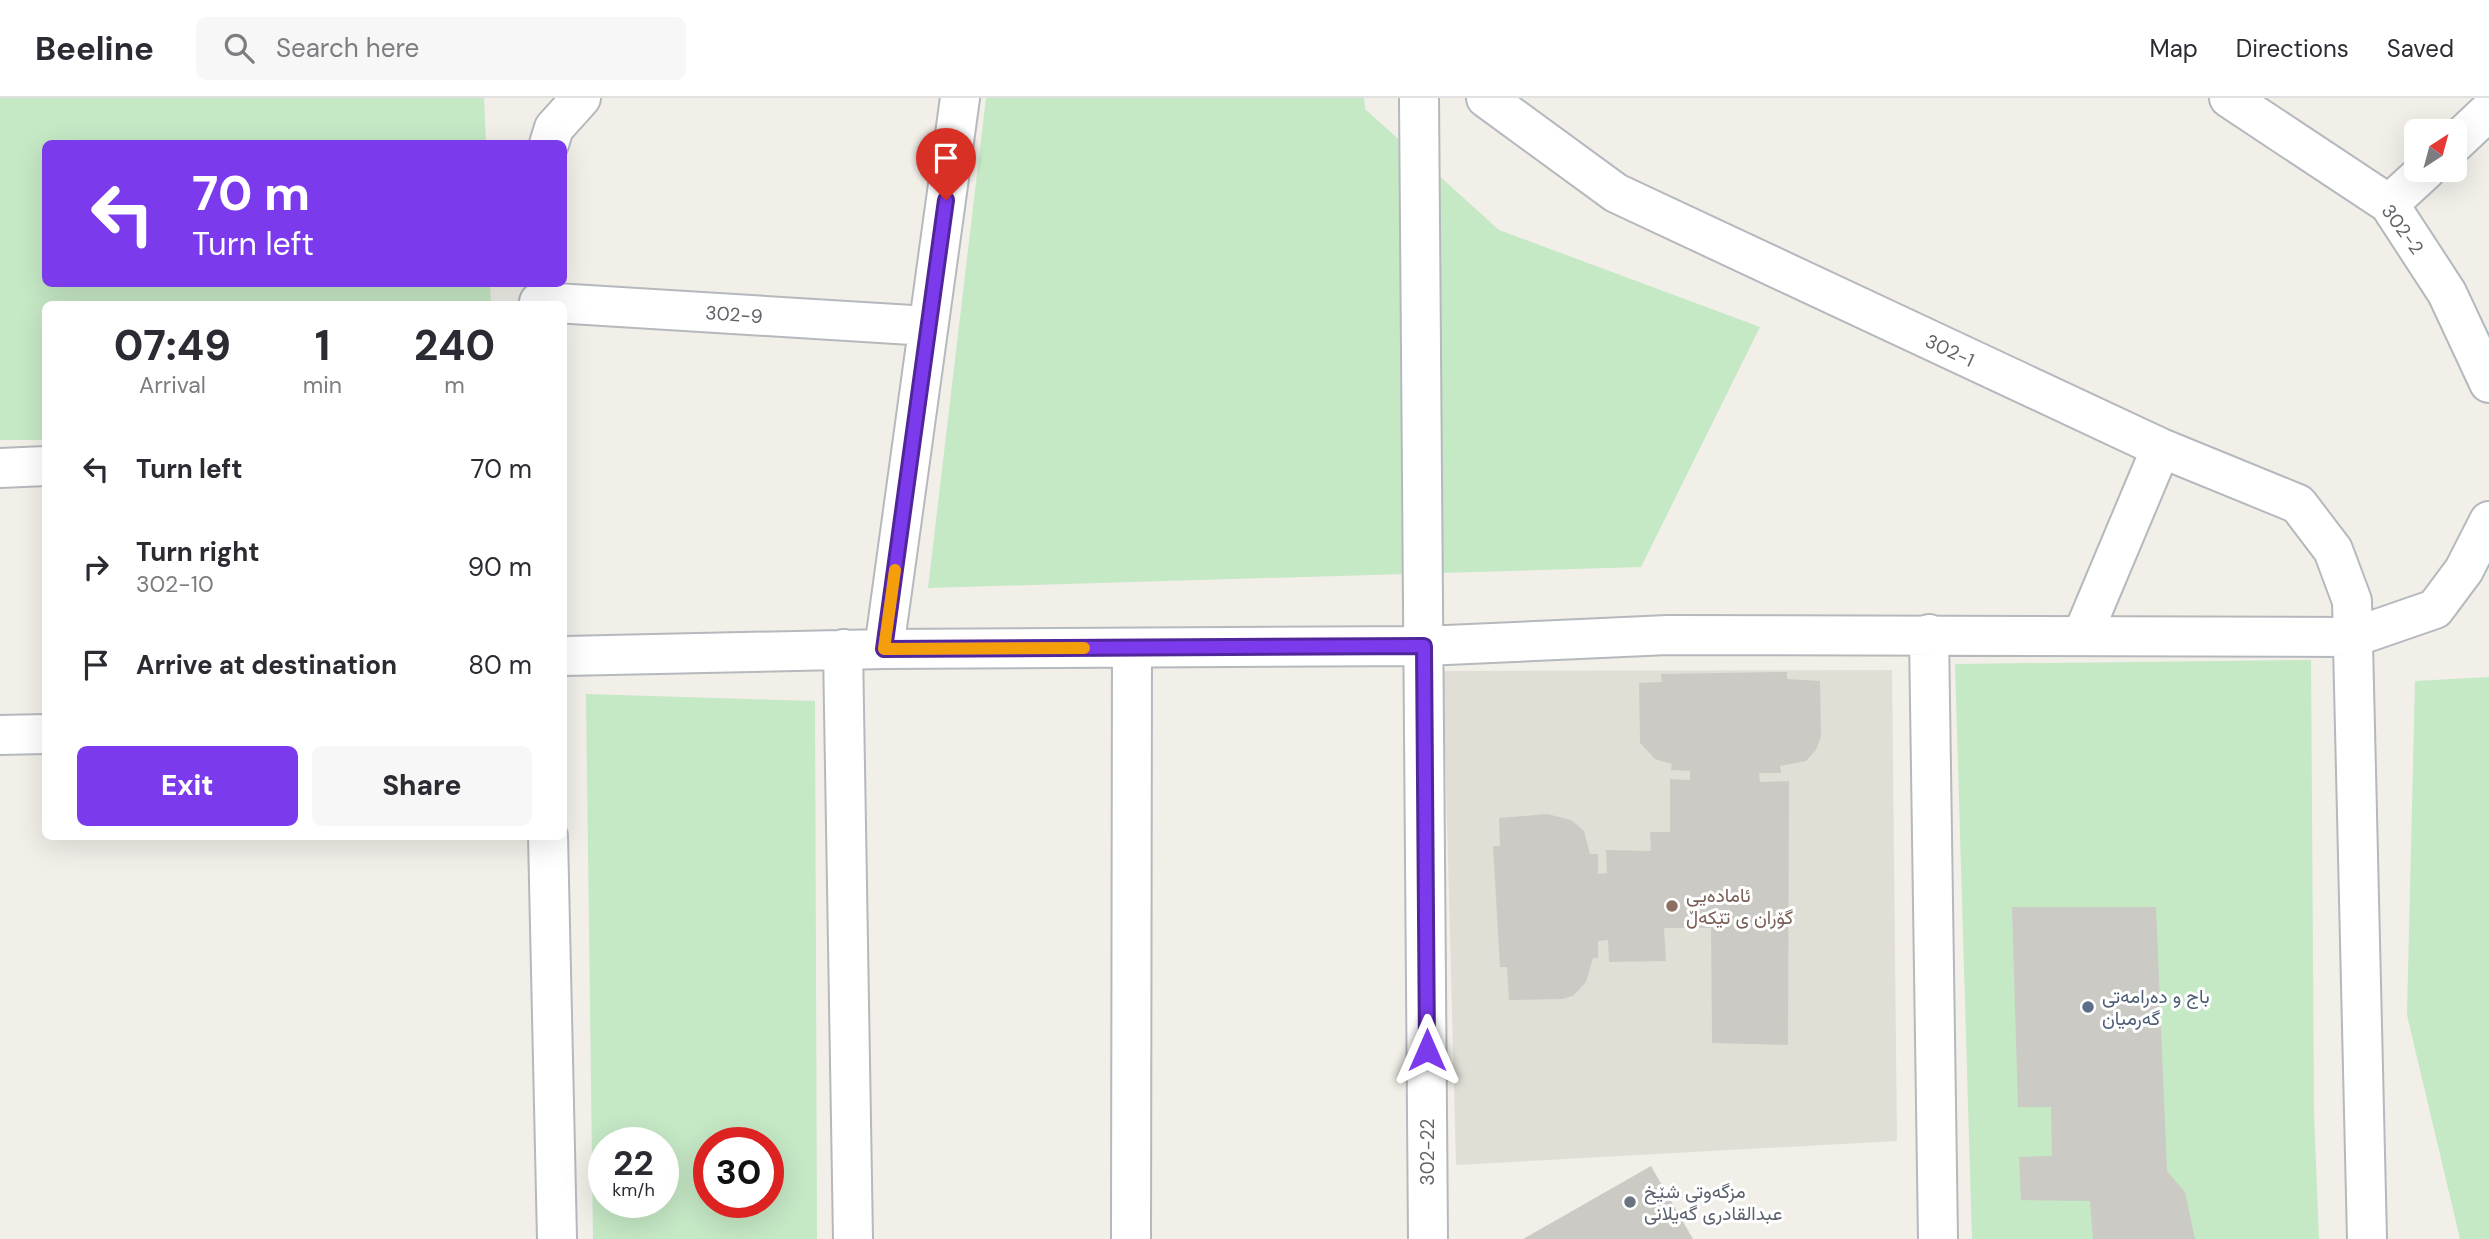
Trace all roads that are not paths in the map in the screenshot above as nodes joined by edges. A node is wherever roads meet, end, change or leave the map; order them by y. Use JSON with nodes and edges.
{"nodes":[{"id":1,"x":581,"y":98,"type":"edge"},
{"id":2,"x":960,"y":98,"type":"edge"},
{"id":3,"x":1419,"y":98,"type":"edge"},
{"id":4,"x":1486,"y":98,"type":"edge"},
{"id":5,"x":2229,"y":98,"type":"edge"},
{"id":6,"x":2489,"y":111,"type":"edge"},
{"id":7,"x":2468,"y":131,"type":"edge"},
{"id":8,"x":550,"y":140,"type":"edge"},
{"id":9,"x":2413,"y":182,"type":"edge"},
{"id":10,"x":2389,"y":204,"type":"junction"},
{"id":11,"x":539,"y":297,"type":"edge"},
{"id":12,"x":928,"y":326,"type":"junction"},
{"id":13,"x":2489,"y":383,"type":"edge"},
{"id":14,"x":2161,"y":448,"type":"junction"},
{"id":15,"x":42,"y":466,"type":"edge"},
{"id":16,"x":0,"y":468,"type":"edge"},
{"id":17,"x":2489,"y":521,"type":"edge"},
{"id":18,"x":1929,"y":634,"type":"junction"},
{"id":19,"x":2082,"y":636,"type":"junction"},
{"id":20,"x":2354,"y":638,"type":"junction"},
{"id":21,"x":1424,"y":646,"type":"junction"},
{"id":22,"x":1132,"y":648,"type":"junction"},
{"id":23,"x":843,"y":649,"type":"junction"},
{"id":24,"x":884,"y":649,"type":"junction"},
{"id":25,"x":567,"y":656,"type":"edge"},
{"id":26,"x":0,"y":734,"type":"edge"},
{"id":27,"x":42,"y":734,"type":"edge"},
{"id":28,"x":548,"y":840,"type":"edge"},
{"id":29,"x":556,"y":1239,"type":"edge"},
{"id":30,"x":853,"y":1239,"type":"edge"},
{"id":31,"x":1131,"y":1239,"type":"edge"},
{"id":32,"x":1428,"y":1239,"type":"edge"},
{"id":33,"x":1938,"y":1239,"type":"edge"},
{"id":34,"x":2367,"y":1239,"type":"edge"}],
"edges":[{"from":1,"to":8,"type":"street"},
{"from":2,"to":12,"type":"street"},
{"from":3,"to":21,"type":"street","name":"302-22"},
{"from":4,"to":14,"type":"street","name":"302-1"},
{"from":5,"to":10,"type":"street","name":"302-2"},
{"from":6,"to":7,"type":"street"},
{"from":9,"to":10,"type":"street"},
{"from":10,"to":13,"type":"street","name":"302-2"},
{"from":11,"to":12,"type":"street","name":"302-9"},
{"from":12,"to":24,"type":"street"},
{"from":14,"to":19,"type":"street"},
{"from":14,"to":20,"type":"street","name":"302-1"},
{"from":15,"to":16,"type":"street"},
{"from":17,"to":20,"type":"street"},
{"from":18,"to":19,"type":"street"},
{"from":18,"to":21,"type":"street"},
{"from":18,"to":33,"type":"street"},
{"from":19,"to":20,"type":"street"},
{"from":20,"to":34,"type":"street","name":"302-1"},
{"from":21,"to":22,"type":"street"},
{"from":21,"to":32,"type":"street","name":"302-22"},
{"from":22,"to":24,"type":"street"},
{"from":22,"to":31,"type":"street"},
{"from":23,"to":24,"type":"street"},
{"from":23,"to":25,"type":"street"},
{"from":23,"to":30,"type":"street"},
{"from":26,"to":27,"type":"street"},
{"from":28,"to":29,"type":"street"}]}
